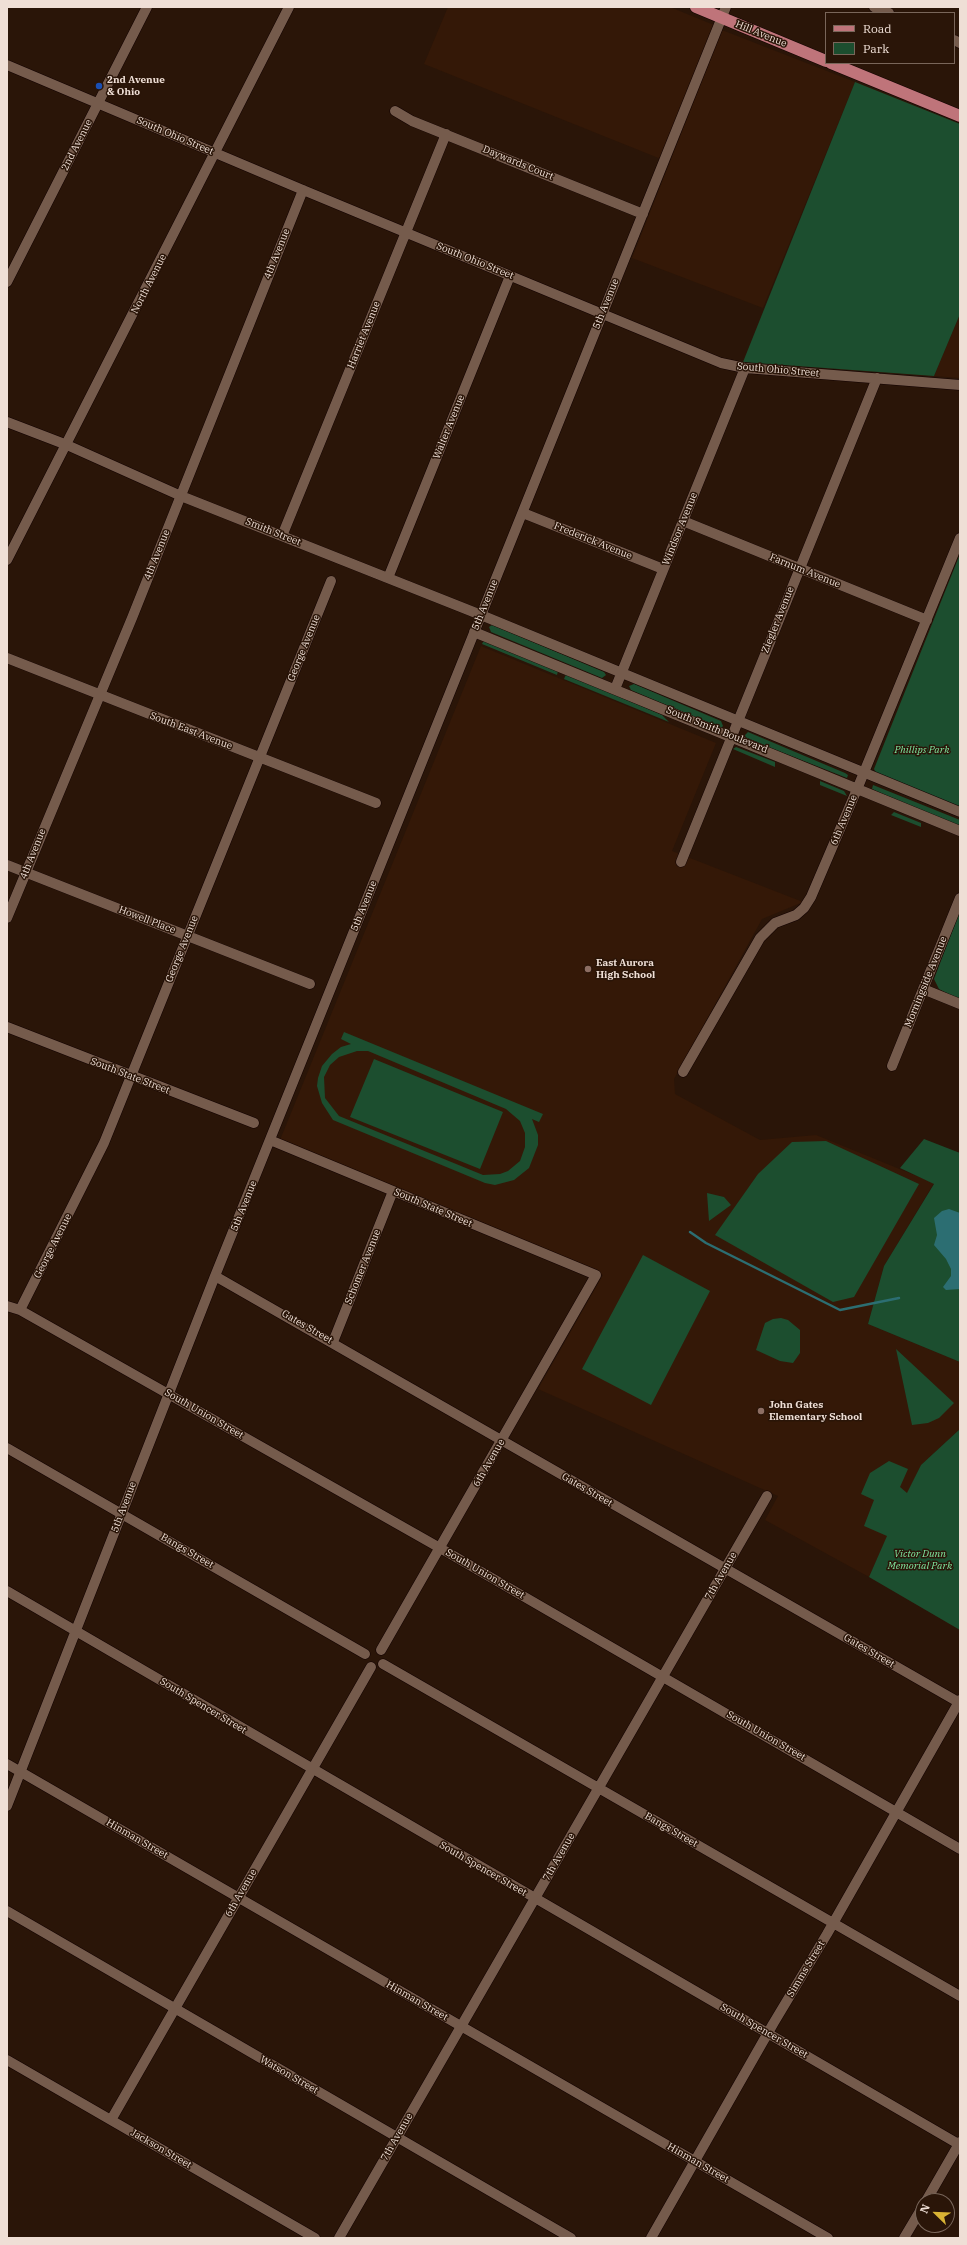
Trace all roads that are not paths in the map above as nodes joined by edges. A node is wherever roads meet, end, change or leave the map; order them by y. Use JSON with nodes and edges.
{"nodes":[{"id":1,"x":147,"y":7,"type":"edge"},
{"id":2,"x":290,"y":7,"type":"edge"},
{"id":3,"x":696,"y":7,"type":"edge"},
{"id":4,"x":874,"y":7,"type":"edge"},
{"id":5,"x":724,"y":12,"type":"edge"},
{"id":6,"x":886,"y":12,"type":"edge"},
{"id":7,"x":825,"y":61,"type":"edge"},
{"id":8,"x":833,"y":64,"type":"edge"},
{"id":9,"x":7,"y":65,"type":"edge"},
{"id":10,"x":98,"y":104,"type":"junction"},
{"id":11,"x":394,"y":111,"type":"dead end"},
{"id":12,"x":960,"y":116,"type":"edge"},
{"id":13,"x":446,"y":134,"type":"junction"},
{"id":14,"x":215,"y":153,"type":"junction"},
{"id":15,"x":303,"y":190,"type":"junction"},
{"id":16,"x":643,"y":214,"type":"junction"},
{"id":17,"x":406,"y":233,"type":"junction"},
{"id":18,"x":510,"y":276,"type":"junction"},
{"id":19,"x":7,"y":282,"type":"edge"},
{"id":20,"x":602,"y":314,"type":"junction"},
{"id":21,"x":745,"y":368,"type":"junction"},
{"id":22,"x":877,"y":378,"type":"junction"},
{"id":23,"x":960,"y":385,"type":"edge"},
{"id":24,"x":7,"y":422,"type":"edge"},
{"id":25,"x":67,"y":446,"type":"junction"},
{"id":26,"x":181,"y":496,"type":"junction"},
{"id":27,"x":523,"y":513,"type":"junction"},
{"id":28,"x":683,"y":521,"type":"junction"},
{"id":29,"x":282,"y":536,"type":"junction"},
{"id":30,"x":960,"y":538,"type":"edge"},
{"id":31,"x":7,"y":560,"type":"edge"},
{"id":32,"x":799,"y":568,"type":"junction"},
{"id":33,"x":663,"y":569,"type":"junction"},
{"id":34,"x":388,"y":578,"type":"junction"},
{"id":35,"x":331,"y":581,"type":"dead end"},
{"id":36,"x":481,"y":615,"type":"junction"},
{"id":37,"x":927,"y":620,"type":"junction"},
{"id":38,"x":474,"y":632,"type":"junction"},
{"id":39,"x":7,"y":658,"type":"edge"},
{"id":40,"x":622,"y":673,"type":"junction"},
{"id":41,"x":615,"y":689,"type":"junction"},
{"id":42,"x":99,"y":694,"type":"junction"},
{"id":43,"x":738,"y":719,"type":"junction"},
{"id":44,"x":731,"y":736,"type":"junction"},
{"id":45,"x":259,"y":757,"type":"junction"},
{"id":46,"x":864,"y":772,"type":"junction"},
{"id":47,"x":858,"y":788,"type":"junction"},
{"id":48,"x":376,"y":803,"type":"dead end"},
{"id":49,"x":960,"y":812,"type":"edge"},
{"id":50,"x":960,"y":830,"type":"edge"},
{"id":51,"x":681,"y":862,"type":"dead end"},
{"id":52,"x":7,"y":865,"type":"edge"},
{"id":53,"x":26,"y":872,"type":"junction"},
{"id":54,"x":960,"y":898,"type":"edge"},
{"id":55,"x":7,"y":918,"type":"edge"},
{"id":56,"x":188,"y":936,"type":"junction"},
{"id":57,"x":310,"y":984,"type":"dead end"},
{"id":58,"x":924,"y":989,"type":"junction"},
{"id":59,"x":960,"y":1004,"type":"edge"},
{"id":60,"x":7,"y":1027,"type":"edge"},
{"id":61,"x":892,"y":1066,"type":"dead end"},
{"id":62,"x":683,"y":1072,"type":"dead end"},
{"id":63,"x":131,"y":1077,"type":"junction"},
{"id":64,"x":254,"y":1123,"type":"dead end"},
{"id":65,"x":270,"y":1140,"type":"junction"},
{"id":66,"x":393,"y":1191,"type":"junction"},
{"id":67,"x":596,"y":1275,"type":"joint"},
{"id":68,"x":215,"y":1276,"type":"junction"},
{"id":69,"x":7,"y":1306,"type":"edge"},
{"id":70,"x":20,"y":1310,"type":"junction"},
{"id":71,"x":333,"y":1342,"type":"junction"},
{"id":72,"x":169,"y":1394,"type":"junction"},
{"id":73,"x":502,"y":1441,"type":"junction"},
{"id":74,"x":7,"y":1448,"type":"edge"},
{"id":75,"x":767,"y":1496,"type":"dead end"},
{"id":76,"x":121,"y":1513,"type":"junction"},
{"id":77,"x":440,"y":1548,"type":"junction"},
{"id":78,"x":725,"y":1568,"type":"junction"},
{"id":79,"x":7,"y":1592,"type":"edge"},
{"id":80,"x":75,"y":1630,"type":"junction"},
{"id":81,"x":381,"y":1650,"type":"junction"},
{"id":82,"x":365,"y":1654,"type":"junction"},
{"id":83,"x":382,"y":1664,"type":"junction"},
{"id":84,"x":371,"y":1667,"type":"junction"},
{"id":85,"x":662,"y":1676,"type":"junction"},
{"id":86,"x":960,"y":1702,"type":"edge"},
{"id":87,"x":7,"y":1764,"type":"edge"},
{"id":88,"x":311,"y":1770,"type":"junction"},
{"id":89,"x":21,"y":1772,"type":"junction"},
{"id":90,"x":598,"y":1788,"type":"junction"},
{"id":91,"x":7,"y":1806,"type":"edge"},
{"id":92,"x":896,"y":1813,"type":"junction"},
{"id":93,"x":960,"y":1850,"type":"edge"},
{"id":94,"x":238,"y":1898,"type":"junction"},
{"id":95,"x":535,"y":1898,"type":"junction"},
{"id":96,"x":7,"y":1911,"type":"edge"},
{"id":97,"x":834,"y":1922,"type":"junction"},
{"id":98,"x":960,"y":1996,"type":"edge"},
{"id":99,"x":174,"y":2009,"type":"junction"},
{"id":100,"x":461,"y":2025,"type":"junction"},
{"id":101,"x":768,"y":2033,"type":"junction"},
{"id":102,"x":7,"y":2060,"type":"edge"},
{"id":103,"x":110,"y":2120,"type":"junction"},
{"id":104,"x":397,"y":2137,"type":"junction"},
{"id":105,"x":960,"y":2144,"type":"edge"},
{"id":106,"x":695,"y":2162,"type":"junction"},
{"id":107,"x":931,"y":2193,"type":"edge"},
{"id":108,"x":915,"y":2219,"type":"edge"},
{"id":109,"x":315,"y":2238,"type":"edge"},
{"id":110,"x":339,"y":2238,"type":"edge"},
{"id":111,"x":571,"y":2238,"type":"edge"},
{"id":112,"x":651,"y":2238,"type":"edge"},
{"id":113,"x":828,"y":2238,"type":"edge"},
{"id":114,"x":904,"y":2238,"type":"edge"}],
"edges":[{"from":1,"to":10,"type":"street","name":"2nd Avenue"},
{"from":2,"to":14,"type":"street","name":"North Avenue"},
{"from":3,"to":5,"type":"main road","name":"Hill Avenue"},
{"from":4,"to":6,"type":"street"},
{"from":5,"to":7,"type":"main road","name":"Hill Avenue"},
{"from":5,"to":16,"type":"street","name":"5th Avenue"},
{"from":8,"to":12,"type":"main road"},
{"from":9,"to":10,"type":"street","name":"South Ohio Street"},
{"from":10,"to":14,"type":"street","name":"South Ohio Street"},
{"from":10,"to":19,"type":"street","name":"2nd Avenue"},
{"from":11,"to":13,"type":"street","name":"Daywards Court"},
{"from":13,"to":16,"type":"street","name":"Daywards Court"},
{"from":13,"to":17,"type":"street","name":"Harriet Avenue"},
{"from":14,"to":15,"type":"street","name":"South Ohio Street"},
{"from":14,"to":25,"type":"street","name":"North Avenue"},
{"from":15,"to":17,"type":"street","name":"South Ohio Street"},
{"from":15,"to":26,"type":"street","name":"4th Avenue"},
{"from":16,"to":20,"type":"street","name":"5th Avenue"},
{"from":17,"to":18,"type":"street","name":"South Ohio Street"},
{"from":17,"to":29,"type":"street","name":"Harriet Avenue"},
{"from":18,"to":20,"type":"street","name":"South Ohio Street"},
{"from":18,"to":34,"type":"street","name":"Walter Avenue"},
{"from":20,"to":21,"type":"street","name":"South Ohio Street"},
{"from":20,"to":27,"type":"street","name":"5th Avenue"},
{"from":21,"to":22,"type":"street","name":"South Ohio Street"},
{"from":21,"to":28,"type":"street","name":"Windsor Avenue"},
{"from":22,"to":23,"type":"street","name":"South Ohio Street"},
{"from":22,"to":32,"type":"street","name":"Ziegler Avenue"},
{"from":24,"to":25,"type":"street","name":"Smith Street"},
{"from":25,"to":26,"type":"street","name":"Smith Street"},
{"from":25,"to":31,"type":"street","name":"North Avenue"},
{"from":26,"to":29,"type":"street","name":"Smith Street"},
{"from":26,"to":42,"type":"street","name":"4th Avenue"},
{"from":27,"to":33,"type":"street","name":"Frederick Avenue"},
{"from":27,"to":36,"type":"street","name":"5th Avenue"},
{"from":28,"to":32,"type":"street","name":"Farnum Avenue"},
{"from":28,"to":33,"type":"street","name":"Windsor Avenue"},
{"from":29,"to":34,"type":"street","name":"Smith Street"},
{"from":30,"to":37,"type":"street","name":"6th Avenue"},
{"from":32,"to":37,"type":"street","name":"Farnum Avenue"},
{"from":32,"to":43,"type":"street","name":"Ziegler Avenue"},
{"from":33,"to":40,"type":"street","name":"Windsor Avenue"},
{"from":34,"to":36,"type":"street","name":"Smith Street"},
{"from":35,"to":45,"type":"street","name":"George Avenue"},
{"from":36,"to":38,"type":"street","name":"5th Avenue"},
{"from":36,"to":40,"type":"street","name":"South Smith Boulevard"},
{"from":37,"to":46,"type":"street","name":"6th Avenue"},
{"from":38,"to":41,"type":"street","name":"South Smith Boulevard"},
{"from":38,"to":65,"type":"street","name":"5th Avenue"},
{"from":39,"to":42,"type":"street","name":"South East Avenue"},
{"from":40,"to":41,"type":"street","name":"Windsor Avenue"},
{"from":40,"to":43,"type":"street","name":"South Smith Boulevard"},
{"from":41,"to":44,"type":"street","name":"South Smith Boulevard"},
{"from":42,"to":45,"type":"street","name":"South East Avenue"},
{"from":42,"to":53,"type":"street","name":"4th Avenue"},
{"from":43,"to":44,"type":"street","name":"Ziegler Avenue"},
{"from":43,"to":46,"type":"street","name":"South Smith Boulevard"},
{"from":44,"to":47,"type":"street","name":"South Smith Boulevard"},
{"from":44,"to":51,"type":"street","name":"Ziegler Avenue"},
{"from":45,"to":48,"type":"street","name":"South East Avenue"},
{"from":45,"to":56,"type":"street","name":"George Avenue"},
{"from":46,"to":47,"type":"street","name":"6th Avenue"},
{"from":46,"to":49,"type":"street","name":"South Smith Boulevard"},
{"from":47,"to":50,"type":"street","name":"South Smith Boulevard"},
{"from":47,"to":62,"type":"street","name":"6th Avenue"},
{"from":52,"to":53,"type":"street","name":"Howell Place"},
{"from":53,"to":55,"type":"street","name":"4th Avenue"},
{"from":53,"to":56,"type":"street","name":"Howell Place"},
{"from":54,"to":58,"type":"street","name":"Morningside Avenue"},
{"from":56,"to":57,"type":"street","name":"Howell Place"},
{"from":56,"to":63,"type":"street","name":"George Avenue"},
{"from":58,"to":59,"type":"street"},
{"from":58,"to":61,"type":"street","name":"Morningside Avenue"},
{"from":60,"to":63,"type":"street","name":"South State Street"},
{"from":63,"to":64,"type":"street","name":"South State Street"},
{"from":63,"to":70,"type":"street","name":"George Avenue"},
{"from":65,"to":66,"type":"street","name":"South State Street"},
{"from":65,"to":68,"type":"street","name":"5th Avenue"},
{"from":66,"to":67,"type":"street","name":"South State Street"},
{"from":66,"to":71,"type":"street","name":"Schomer Avenue"},
{"from":67,"to":73,"type":"street","name":"6th Avenue"},
{"from":68,"to":71,"type":"street","name":"Gates Street"},
{"from":68,"to":72,"type":"street","name":"5th Avenue"},
{"from":69,"to":70,"type":"street","name":"South Union Street"},
{"from":70,"to":72,"type":"street","name":"South Union Street"},
{"from":71,"to":73,"type":"street","name":"Gates Street"},
{"from":72,"to":76,"type":"street","name":"5th Avenue"},
{"from":72,"to":77,"type":"street","name":"South Union Street"},
{"from":73,"to":77,"type":"street","name":"6th Avenue"},
{"from":73,"to":78,"type":"street","name":"Gates Street"},
{"from":74,"to":76,"type":"street","name":"Bangs Street"},
{"from":75,"to":78,"type":"street","name":"7th Avenue"},
{"from":76,"to":80,"type":"street","name":"5th Avenue"},
{"from":76,"to":82,"type":"street","name":"Bangs Street"},
{"from":77,"to":81,"type":"street","name":"6th Avenue"},
{"from":77,"to":85,"type":"street","name":"South Union Street"},
{"from":78,"to":85,"type":"street","name":"7th Avenue"},
{"from":78,"to":86,"type":"street","name":"Gates Street"},
{"from":79,"to":80,"type":"street","name":"South Spencer Street"},
{"from":80,"to":88,"type":"street","name":"South Spencer Street"},
{"from":80,"to":89,"type":"street","name":"5th Avenue"},
{"from":81,"to":82,"type":"street"},
{"from":81,"to":83,"type":"street"},
{"from":82,"to":84,"type":"street"},
{"from":83,"to":84,"type":"street"},
{"from":83,"to":90,"type":"street","name":"Bangs Street"},
{"from":84,"to":88,"type":"street","name":"6th Avenue"},
{"from":85,"to":90,"type":"street","name":"7th Avenue"},
{"from":85,"to":92,"type":"street","name":"South Union Street"},
{"from":86,"to":92,"type":"street","name":"Simms Street"},
{"from":87,"to":89,"type":"street","name":"Hinman Street"},
{"from":88,"to":94,"type":"street","name":"6th Avenue"},
{"from":88,"to":95,"type":"street","name":"South Spencer Street"},
{"from":89,"to":91,"type":"street","name":"5th Avenue"},
{"from":89,"to":94,"type":"street","name":"Hinman Street"},
{"from":90,"to":95,"type":"street","name":"7th Avenue"},
{"from":90,"to":97,"type":"street","name":"Bangs Street"},
{"from":92,"to":93,"type":"street","name":"South Union Street"},
{"from":92,"to":97,"type":"street","name":"Simms Street"},
{"from":94,"to":99,"type":"street","name":"6th Avenue"},
{"from":94,"to":100,"type":"street","name":"Hinman Street"},
{"from":95,"to":100,"type":"street","name":"7th Avenue"},
{"from":95,"to":101,"type":"street","name":"South Spencer Street"},
{"from":96,"to":99,"type":"street","name":"Watson Street"},
{"from":97,"to":98,"type":"street","name":"Bangs Street"},
{"from":97,"to":101,"type":"street","name":"Simms Street"},
{"from":99,"to":103,"type":"street","name":"6th Avenue"},
{"from":99,"to":104,"type":"street","name":"Watson Street"},
{"from":100,"to":104,"type":"street","name":"7th Avenue"},
{"from":100,"to":106,"type":"street","name":"Hinman Street"},
{"from":101,"to":105,"type":"street","name":"South Spencer Street"},
{"from":101,"to":106,"type":"street","name":"Simms Street"},
{"from":102,"to":103,"type":"street","name":"Jackson Street"},
{"from":103,"to":109,"type":"street","name":"Jackson Street"},
{"from":104,"to":110,"type":"street","name":"7th Avenue"},
{"from":104,"to":111,"type":"street","name":"Watson Street"},
{"from":105,"to":107,"type":"street"},
{"from":106,"to":112,"type":"street","name":"Simms Street"},
{"from":106,"to":113,"type":"street","name":"Hinman Street"},
{"from":108,"to":114,"type":"street"}]}
